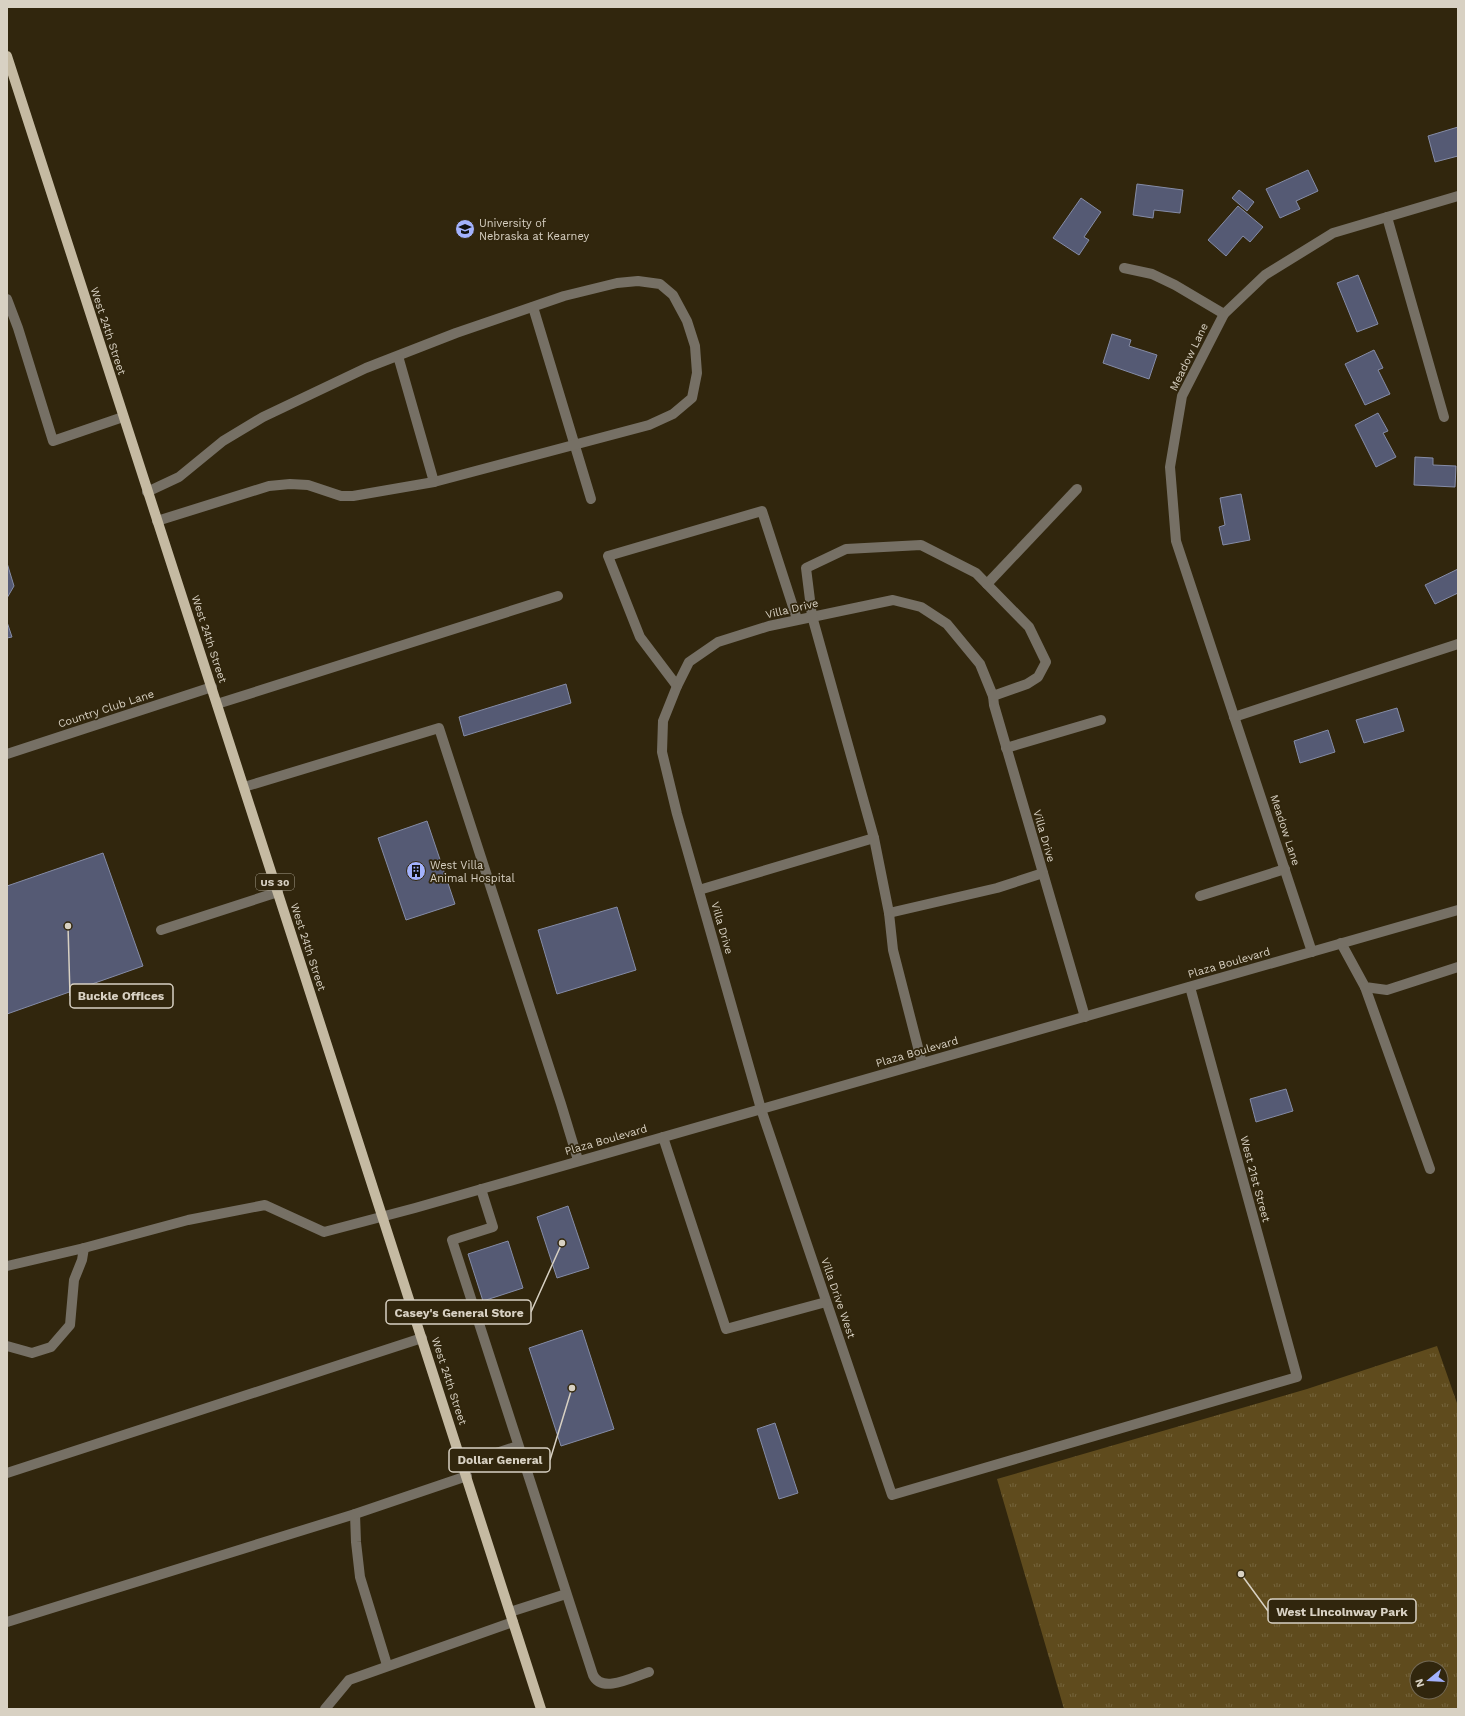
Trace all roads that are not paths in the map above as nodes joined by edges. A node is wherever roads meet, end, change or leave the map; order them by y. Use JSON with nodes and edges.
{"nodes":[{"id":1,"x":7,"y":56,"type":"edge"},
{"id":2,"x":1458,"y":196,"type":"edge"},
{"id":3,"x":1387,"y":217,"type":"junction"},
{"id":4,"x":1124,"y":268,"type":"dead end"},
{"id":5,"x":7,"y":299,"type":"edge"},
{"id":6,"x":533,"y":307,"type":"junction"},
{"id":7,"x":1224,"y":314,"type":"junction"},
{"id":8,"x":398,"y":356,"type":"junction"},
{"id":9,"x":122,"y":417,"type":"junction"},
{"id":10,"x":1444,"y":417,"type":"dead end"},
{"id":11,"x":575,"y":445,"type":"junction"},
{"id":12,"x":434,"y":482,"type":"junction"},
{"id":13,"x":1076,"y":490,"type":"dead end"},
{"id":14,"x":147,"y":492,"type":"junction"},
{"id":15,"x":591,"y":499,"type":"dead end"},
{"id":16,"x":157,"y":521,"type":"junction"},
{"id":17,"x":987,"y":584,"type":"junction"},
{"id":18,"x":558,"y":596,"type":"dead end"},
{"id":19,"x":812,"y":616,"type":"junction"},
{"id":20,"x":798,"y":620,"type":"junction"},
{"id":21,"x":1458,"y":644,"type":"edge"},
{"id":22,"x":677,"y":686,"type":"junction"},
{"id":23,"x":212,"y":688,"type":"junction"},
{"id":24,"x":993,"y":696,"type":"junction"},
{"id":25,"x":217,"y":704,"type":"junction"},
{"id":26,"x":1234,"y":717,"type":"junction"},
{"id":27,"x":1101,"y":720,"type":"dead end"},
{"id":28,"x":1006,"y":748,"type":"junction"},
{"id":29,"x":7,"y":754,"type":"edge"},
{"id":30,"x":244,"y":787,"type":"junction"},
{"id":31,"x":874,"y":838,"type":"junction"},
{"id":32,"x":1285,"y":869,"type":"junction"},
{"id":33,"x":1043,"y":873,"type":"junction"},
{"id":34,"x":699,"y":890,"type":"junction"},
{"id":35,"x":278,"y":892,"type":"junction"},
{"id":36,"x":1200,"y":896,"type":"dead end"},
{"id":37,"x":1458,"y":910,"type":"edge"},
{"id":38,"x":889,"y":913,"type":"junction"},
{"id":39,"x":161,"y":930,"type":"dead end"},
{"id":40,"x":1341,"y":943,"type":"junction"},
{"id":41,"x":1312,"y":952,"type":"junction"},
{"id":42,"x":1458,"y":967,"type":"edge"},
{"id":43,"x":1190,"y":987,"type":"junction"},
{"id":44,"x":1365,"y":987,"type":"junction"},
{"id":45,"x":1085,"y":1017,"type":"junction"},
{"id":46,"x":922,"y":1063,"type":"junction"},
{"id":47,"x":761,"y":1109,"type":"junction"},
{"id":48,"x":663,"y":1137,"type":"junction"},
{"id":49,"x":578,"y":1160,"type":"junction"},
{"id":50,"x":1430,"y":1170,"type":"dead end"},
{"id":51,"x":481,"y":1189,"type":"junction"},
{"id":52,"x":383,"y":1216,"type":"junction"},
{"id":53,"x":84,"y":1248,"type":"junction"},
{"id":54,"x":7,"y":1266,"type":"edge"},
{"id":55,"x":826,"y":1302,"type":"junction"},
{"id":56,"x":422,"y":1338,"type":"junction"},
{"id":57,"x":7,"y":1346,"type":"edge"},
{"id":58,"x":518,"y":1446,"type":"junction"},
{"id":59,"x":463,"y":1464,"type":"junction"},
{"id":60,"x":7,"y":1473,"type":"edge"},
{"id":61,"x":467,"y":1476,"type":"junction"},
{"id":62,"x":892,"y":1494,"type":"joint"},
{"id":63,"x":355,"y":1514,"type":"junction"},
{"id":64,"x":566,"y":1594,"type":"junction"},
{"id":65,"x":511,"y":1617,"type":"junction"},
{"id":66,"x":7,"y":1622,"type":"edge"},
{"id":67,"x":387,"y":1666,"type":"junction"},
{"id":68,"x":649,"y":1672,"type":"dead end"},
{"id":69,"x":325,"y":1709,"type":"edge"},
{"id":70,"x":540,"y":1709,"type":"edge"}],
"edges":[{"from":1,"to":9,"type":"main road","name":"West 24th Street","number":"US 30"},
{"from":2,"to":3,"type":"street","name":"Meadow Lane"},
{"from":3,"to":7,"type":"street","name":"Meadow Lane"},
{"from":3,"to":10,"type":"street"},
{"from":4,"to":7,"type":"street"},
{"from":5,"to":9,"type":"street"},
{"from":6,"to":8,"type":"street"},
{"from":6,"to":11,"type":"street"},
{"from":6,"to":11,"type":"street"},
{"from":7,"to":26,"type":"street","name":"Meadow Lane"},
{"from":8,"to":12,"type":"street"},
{"from":8,"to":14,"type":"street"},
{"from":9,"to":14,"type":"main road","name":"West 24th Street","number":"US 30"},
{"from":11,"to":12,"type":"street"},
{"from":11,"to":15,"type":"street"},
{"from":12,"to":16,"type":"street"},
{"from":13,"to":17,"type":"street"},
{"from":14,"to":16,"type":"main road","name":"West 24th Street","number":"US 30"},
{"from":16,"to":23,"type":"main road","name":"West 24th Street","number":"US 30"},
{"from":17,"to":19,"type":"street"},
{"from":17,"to":24,"type":"street"},
{"from":18,"to":25,"type":"street"},
{"from":19,"to":20,"type":"street","name":"Villa Drive"},
{"from":19,"to":24,"type":"street","name":"Villa Drive"},
{"from":19,"to":31,"type":"street"},
{"from":20,"to":22,"type":"street","name":"Villa Drive"},
{"from":20,"to":22,"type":"street"},
{"from":21,"to":26,"type":"street"},
{"from":22,"to":34,"type":"street","name":"Villa Drive"},
{"from":23,"to":25,"type":"main road","name":"West 24th Street","number":"US 30"},
{"from":23,"to":29,"type":"street","name":"Country Club Lane"},
{"from":24,"to":28,"type":"street","name":"Villa Drive"},
{"from":25,"to":30,"type":"main road","name":"West 24th Street","number":"US 30"},
{"from":26,"to":32,"type":"street","name":"Meadow Lane"},
{"from":27,"to":28,"type":"street"},
{"from":28,"to":33,"type":"street","name":"Villa Drive"},
{"from":30,"to":35,"type":"main road","name":"West 24th Street","number":"US 30"},
{"from":30,"to":49,"type":"street"},
{"from":31,"to":34,"type":"street"},
{"from":31,"to":38,"type":"street"},
{"from":32,"to":36,"type":"street"},
{"from":32,"to":41,"type":"street","name":"Meadow Lane"},
{"from":33,"to":38,"type":"street"},
{"from":33,"to":45,"type":"street","name":"Villa Drive"},
{"from":34,"to":47,"type":"street","name":"Villa Drive"},
{"from":35,"to":39,"type":"street"},
{"from":35,"to":52,"type":"main road","name":"West 24th Street","number":"US 30"},
{"from":37,"to":40,"type":"street","name":"Plaza Boulevard"},
{"from":38,"to":46,"type":"street"},
{"from":40,"to":41,"type":"street","name":"Plaza Boulevard"},
{"from":40,"to":44,"type":"street"},
{"from":41,"to":43,"type":"street","name":"Plaza Boulevard"},
{"from":42,"to":44,"type":"street"},
{"from":43,"to":45,"type":"street","name":"Plaza Boulevard"},
{"from":43,"to":62,"type":"street","name":"West 21st Street"},
{"from":44,"to":50,"type":"street"},
{"from":45,"to":46,"type":"street","name":"Plaza Boulevard"},
{"from":46,"to":47,"type":"street","name":"Plaza Boulevard"},
{"from":47,"to":48,"type":"street","name":"Plaza Boulevard"},
{"from":47,"to":55,"type":"street","name":"Villa Drive West"},
{"from":48,"to":49,"type":"street","name":"Plaza Boulevard"},
{"from":48,"to":55,"type":"street"},
{"from":49,"to":51,"type":"street","name":"Plaza Boulevard"},
{"from":51,"to":52,"type":"street","name":"Plaza Boulevard"},
{"from":51,"to":58,"type":"street"},
{"from":52,"to":53,"type":"street","name":"Plaza Boulevard"},
{"from":52,"to":56,"type":"main road","name":"West 24th Street","number":"US 30"},
{"from":53,"to":54,"type":"street","name":"Plaza Boulevard"},
{"from":53,"to":57,"type":"street"},
{"from":55,"to":62,"type":"street","name":"Villa Drive West"},
{"from":56,"to":59,"type":"main road","name":"West 24th Street","number":"US 30"},
{"from":56,"to":60,"type":"street"},
{"from":58,"to":59,"type":"street"},
{"from":58,"to":64,"type":"street"},
{"from":59,"to":61,"type":"main road","name":"West 24th Street","number":"US 30"},
{"from":61,"to":63,"type":"street"},
{"from":61,"to":65,"type":"main road","name":"West 24th Street","number":"US 30"},
{"from":63,"to":66,"type":"street"},
{"from":63,"to":67,"type":"street"},
{"from":64,"to":65,"type":"street"},
{"from":64,"to":68,"type":"street"},
{"from":65,"to":67,"type":"street"},
{"from":65,"to":70,"type":"main road","name":"West 24th Street","number":"US 30"},
{"from":67,"to":69,"type":"street"}]}
